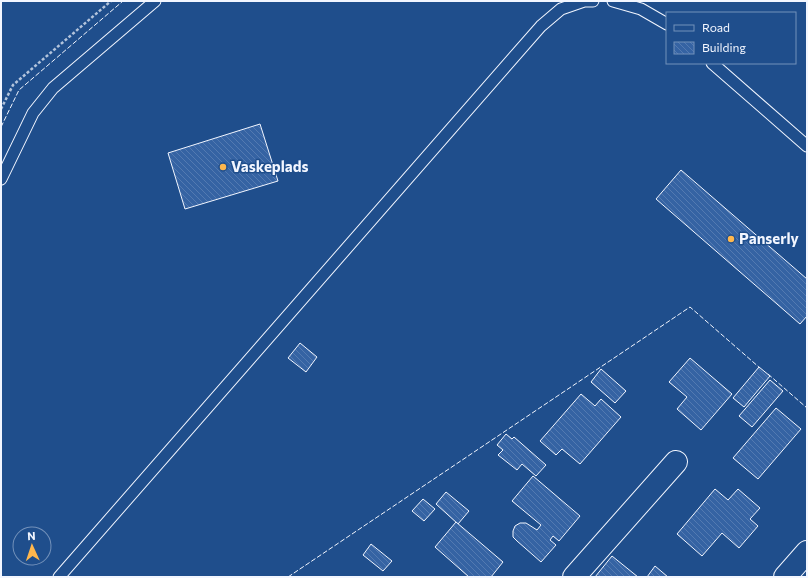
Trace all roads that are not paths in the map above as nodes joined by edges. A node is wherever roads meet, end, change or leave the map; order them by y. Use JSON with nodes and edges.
{"nodes":[{"id":1,"x":155,"y":1,"type":"edge"},
{"id":2,"x":593,"y":1,"type":"edge"},
{"id":3,"x":613,"y":1,"type":"edge"},
{"id":4,"x":666,"y":23,"type":"edge"},
{"id":5,"x":713,"y":64,"type":"edge"},
{"id":6,"x":807,"y":146,"type":"edge"},
{"id":7,"x":1,"y":179,"type":"edge"},
{"id":8,"x":676,"y":462,"type":"dead end"},
{"id":9,"x":807,"y":552,"type":"edge"},
{"id":10,"x":59,"y":577,"type":"edge"},
{"id":11,"x":574,"y":577,"type":"edge"},
{"id":12,"x":785,"y":577,"type":"edge"}],
"edges":[{"from":1,"to":7,"type":"lane"},
{"from":2,"to":10,"type":"lane"},
{"from":3,"to":4,"type":"lane"},
{"from":5,"to":6,"type":"lane"},
{"from":8,"to":11,"type":"street"},
{"from":9,"to":12,"type":"street"}]}
